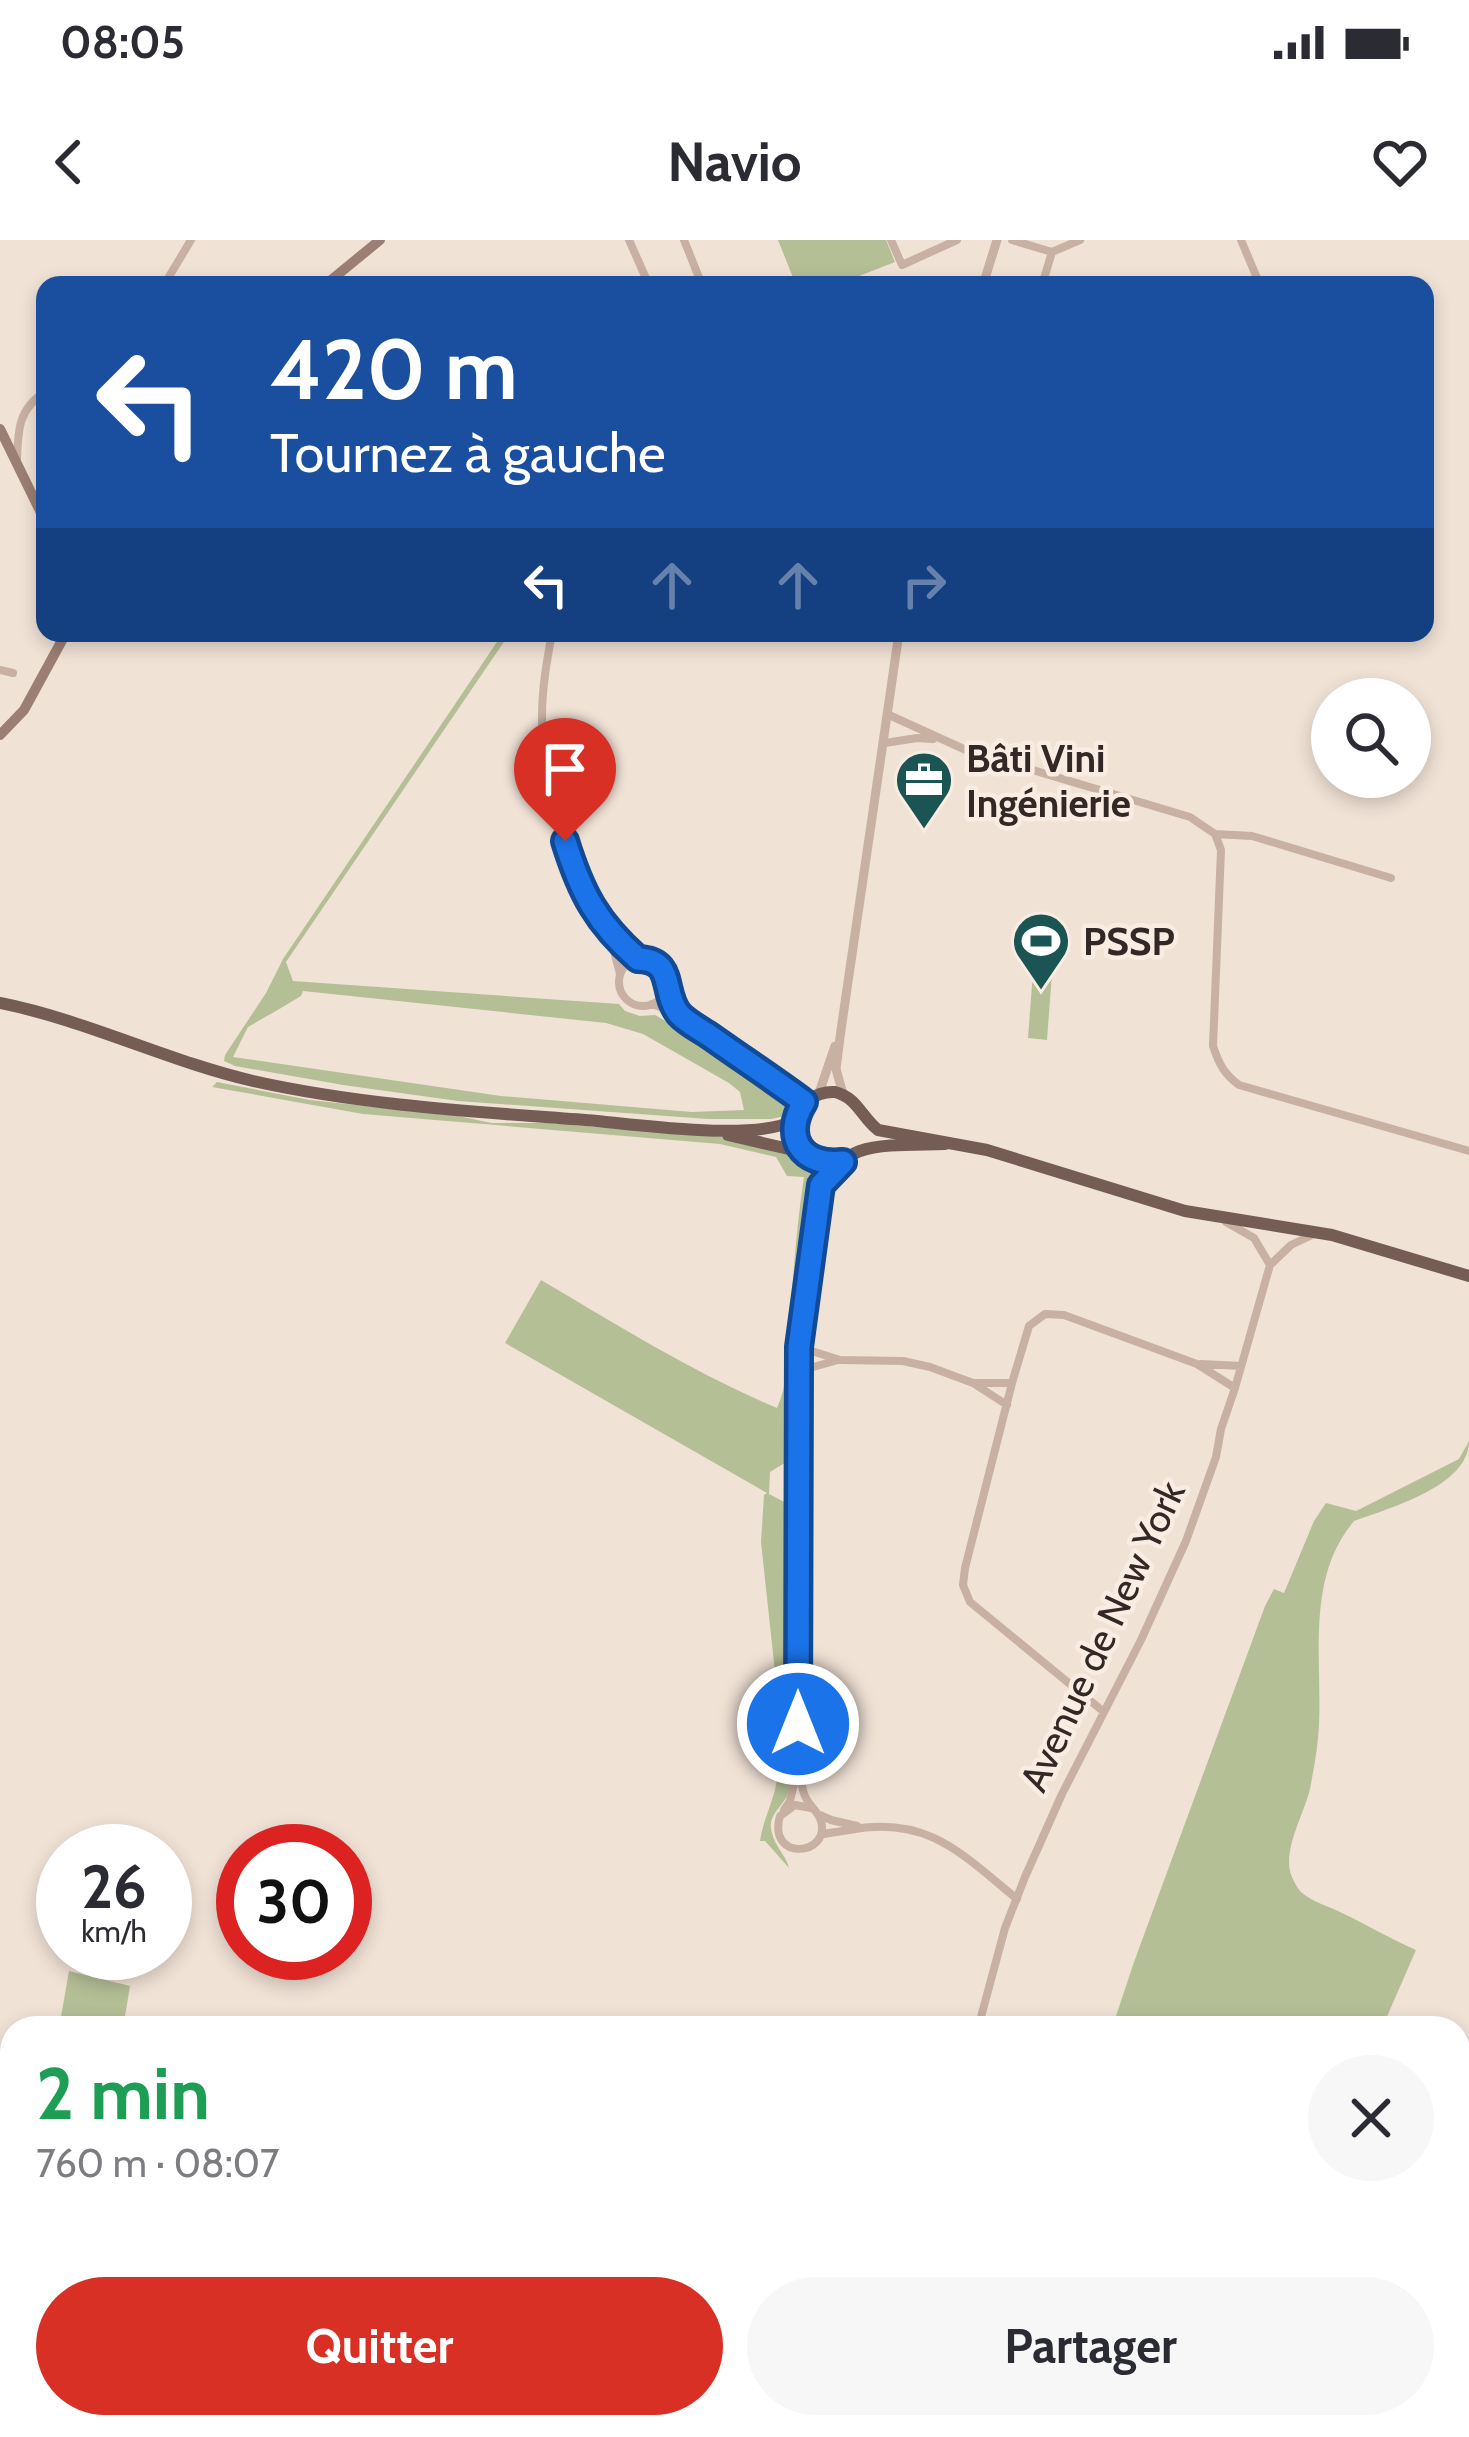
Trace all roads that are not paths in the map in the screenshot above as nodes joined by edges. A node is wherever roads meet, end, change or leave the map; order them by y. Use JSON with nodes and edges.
{"nodes":[{"id":1,"x":190,"y":240,"type":"edge"},
{"id":2,"x":380,"y":240,"type":"edge"},
{"id":3,"x":629,"y":240,"type":"edge"},
{"id":4,"x":684,"y":240,"type":"edge"},
{"id":5,"x":891,"y":240,"type":"edge"},
{"id":6,"x":957,"y":240,"type":"edge"},
{"id":7,"x":997,"y":240,"type":"edge"},
{"id":8,"x":1012,"y":240,"type":"edge"},
{"id":9,"x":1080,"y":240,"type":"edge"},
{"id":10,"x":1241,"y":240,"type":"edge"},
{"id":11,"x":1052,"y":252,"type":"junction"},
{"id":12,"x":169,"y":276,"type":"edge"},
{"id":13,"x":336,"y":276,"type":"edge"},
{"id":14,"x":645,"y":276,"type":"edge"},
{"id":15,"x":698,"y":276,"type":"edge"},
{"id":16,"x":985,"y":276,"type":"edge"},
{"id":17,"x":1047,"y":276,"type":"edge"},
{"id":18,"x":1256,"y":276,"type":"edge"},
{"id":19,"x":36,"y":398,"type":"edge"},
{"id":20,"x":0,"y":429,"type":"edge"},
{"id":21,"x":17,"y":462,"type":"junction"},
{"id":22,"x":27,"y":482,"type":"junction"},
{"id":23,"x":36,"y":494,"type":"edge"},
{"id":24,"x":36,"y":502,"type":"edge"},
{"id":25,"x":59,"y":642,"type":"edge"},
{"id":26,"x":550,"y":642,"type":"edge"},
{"id":27,"x":898,"y":642,"type":"edge"},
{"id":28,"x":0,"y":670,"type":"edge"},
{"id":29,"x":13,"y":673,"type":"dead end"},
{"id":30,"x":889,"y":715,"type":"junction"},
{"id":31,"x":0,"y":735,"type":"edge"},
{"id":32,"x":940,"y":739,"type":"junction"},
{"id":33,"x":885,"y":743,"type":"junction"},
{"id":34,"x":1215,"y":835,"type":"junction"},
{"id":35,"x":1391,"y":878,"type":"dead end"},
{"id":36,"x":610,"y":934,"type":"junction"},
{"id":37,"x":638,"y":959,"type":"junction"},
{"id":38,"x":620,"y":974,"type":"junction"},
{"id":39,"x":666,"y":986,"type":"junction"},
{"id":40,"x":0,"y":1003,"type":"edge"},
{"id":41,"x":652,"y":1004,"type":"junction"},
{"id":42,"x":679,"y":1014,"type":"junction"},
{"id":43,"x":841,"y":1030,"type":"junction"},
{"id":44,"x":819,"y":1093,"type":"junction"},
{"id":45,"x":843,"y":1094,"type":"junction"},
{"id":46,"x":804,"y":1102,"type":"junction"},
{"id":47,"x":795,"y":1119,"type":"junction"},
{"id":48,"x":867,"y":1121,"type":"junction"},
{"id":49,"x":704,"y":1130,"type":"junction"},
{"id":50,"x":945,"y":1144,"type":"junction"},
{"id":51,"x":1469,"y":1151,"type":"edge"},
{"id":52,"x":856,"y":1152,"type":"junction"},
{"id":53,"x":808,"y":1156,"type":"junction"},
{"id":54,"x":843,"y":1162,"type":"junction"},
{"id":55,"x":821,"y":1185,"type":"junction"},
{"id":56,"x":1213,"y":1217,"type":"junction"},
{"id":57,"x":1322,"y":1233,"type":"junction"},
{"id":58,"x":1270,"y":1265,"type":"junction"},
{"id":59,"x":1469,"y":1276,"type":"edge"},
{"id":60,"x":799,"y":1347,"type":"junction"},
{"id":61,"x":840,"y":1360,"type":"junction"},
{"id":62,"x":1197,"y":1364,"type":"junction"},
{"id":63,"x":1241,"y":1366,"type":"junction"},
{"id":64,"x":799,"y":1371,"type":"junction"},
{"id":65,"x":973,"y":1383,"type":"junction"},
{"id":66,"x":1012,"y":1383,"type":"junction"},
{"id":67,"x":1235,"y":1388,"type":"junction"},
{"id":68,"x":1007,"y":1405,"type":"junction"},
{"id":69,"x":1104,"y":1712,"type":"junction"},
{"id":70,"x":798,"y":1766,"type":"junction"},
{"id":71,"x":784,"y":1810,"type":"junction"},
{"id":72,"x":814,"y":1810,"type":"junction"},
{"id":73,"x":859,"y":1827,"type":"junction"},
{"id":74,"x":820,"y":1835,"type":"junction"},
{"id":75,"x":1017,"y":1899,"type":"junction"},
{"id":76,"x":981,"y":2016,"type":"edge"}],
"edges":[{"from":1,"to":12,"type":"street"},
{"from":2,"to":13,"type":"main road"},
{"from":3,"to":14,"type":"street"},
{"from":4,"to":15,"type":"street"},
{"from":5,"to":6,"type":"street"},
{"from":7,"to":16,"type":"street"},
{"from":8,"to":11,"type":"street"},
{"from":9,"to":11,"type":"street"},
{"from":10,"to":18,"type":"street"},
{"from":11,"to":17,"type":"street"},
{"from":19,"to":21,"type":"street"},
{"from":20,"to":21,"type":"main road"},
{"from":21,"to":22,"type":"main road"},
{"from":22,"to":23,"type":"main road"},
{"from":22,"to":24,"type":"main road"},
{"from":25,"to":31,"type":"main road"},
{"from":26,"to":36,"type":"street"},
{"from":27,"to":30,"type":"street"},
{"from":28,"to":29,"type":"street"},
{"from":30,"to":32,"type":"street"},
{"from":30,"to":33,"type":"street"},
{"from":32,"to":33,"type":"street"},
{"from":32,"to":34,"type":"street"},
{"from":33,"to":43,"type":"street"},
{"from":34,"to":35,"type":"street"},
{"from":34,"to":51,"type":"street"},
{"from":36,"to":37,"type":"street"},
{"from":36,"to":38,"type":"street"},
{"from":37,"to":38,"type":"street"},
{"from":37,"to":39,"type":"street"},
{"from":38,"to":41,"type":"street"},
{"from":39,"to":41,"type":"street"},
{"from":39,"to":42,"type":"street"},
{"from":40,"to":49,"type":"main road"},
{"from":41,"to":42,"type":"street"},
{"from":42,"to":46,"type":"street"},
{"from":43,"to":44,"type":"street"},
{"from":43,"to":45,"type":"street"},
{"from":44,"to":45,"type":"main road"},
{"from":44,"to":46,"type":"main road"},
{"from":45,"to":48,"type":"main road"},
{"from":46,"to":47,"type":"main road"},
{"from":47,"to":49,"type":"main road"},
{"from":47,"to":53,"type":"main road"},
{"from":48,"to":50,"type":"main road"},
{"from":48,"to":52,"type":"main road"},
{"from":49,"to":53,"type":"main road"},
{"from":50,"to":52,"type":"main road"},
{"from":50,"to":56,"type":"main road"},
{"from":52,"to":54,"type":"main road"},
{"from":53,"to":54,"type":"main road"},
{"from":53,"to":55,"type":"street"},
{"from":54,"to":55,"type":"street"},
{"from":55,"to":60,"type":"street"},
{"from":56,"to":57,"type":"main road"},
{"from":56,"to":58,"type":"street"},
{"from":57,"to":58,"type":"street"},
{"from":57,"to":59,"type":"main road"},
{"from":58,"to":63,"type":"street","name":"Avenue de New York"},
{"from":60,"to":61,"type":"street"},
{"from":60,"to":64,"type":"street"},
{"from":61,"to":64,"type":"street"},
{"from":61,"to":65,"type":"street"},
{"from":62,"to":63,"type":"street"},
{"from":62,"to":66,"type":"street"},
{"from":62,"to":67,"type":"street"},
{"from":63,"to":67,"type":"street","name":"Avenue de New York"},
{"from":64,"to":70,"type":"street"},
{"from":65,"to":66,"type":"street"},
{"from":65,"to":68,"type":"street"},
{"from":66,"to":68,"type":"street"},
{"from":67,"to":69,"type":"street","name":"Avenue de New York"},
{"from":68,"to":69,"type":"street"},
{"from":69,"to":75,"type":"street","name":"Avenue de New York"},
{"from":70,"to":71,"type":"street"},
{"from":70,"to":72,"type":"street"},
{"from":71,"to":72,"type":"street"},
{"from":71,"to":74,"type":"street"},
{"from":72,"to":73,"type":"street"},
{"from":72,"to":74,"type":"street"},
{"from":73,"to":74,"type":"street"},
{"from":73,"to":75,"type":"street"},
{"from":75,"to":76,"type":"street","name":"Avenue de New York"}]}
